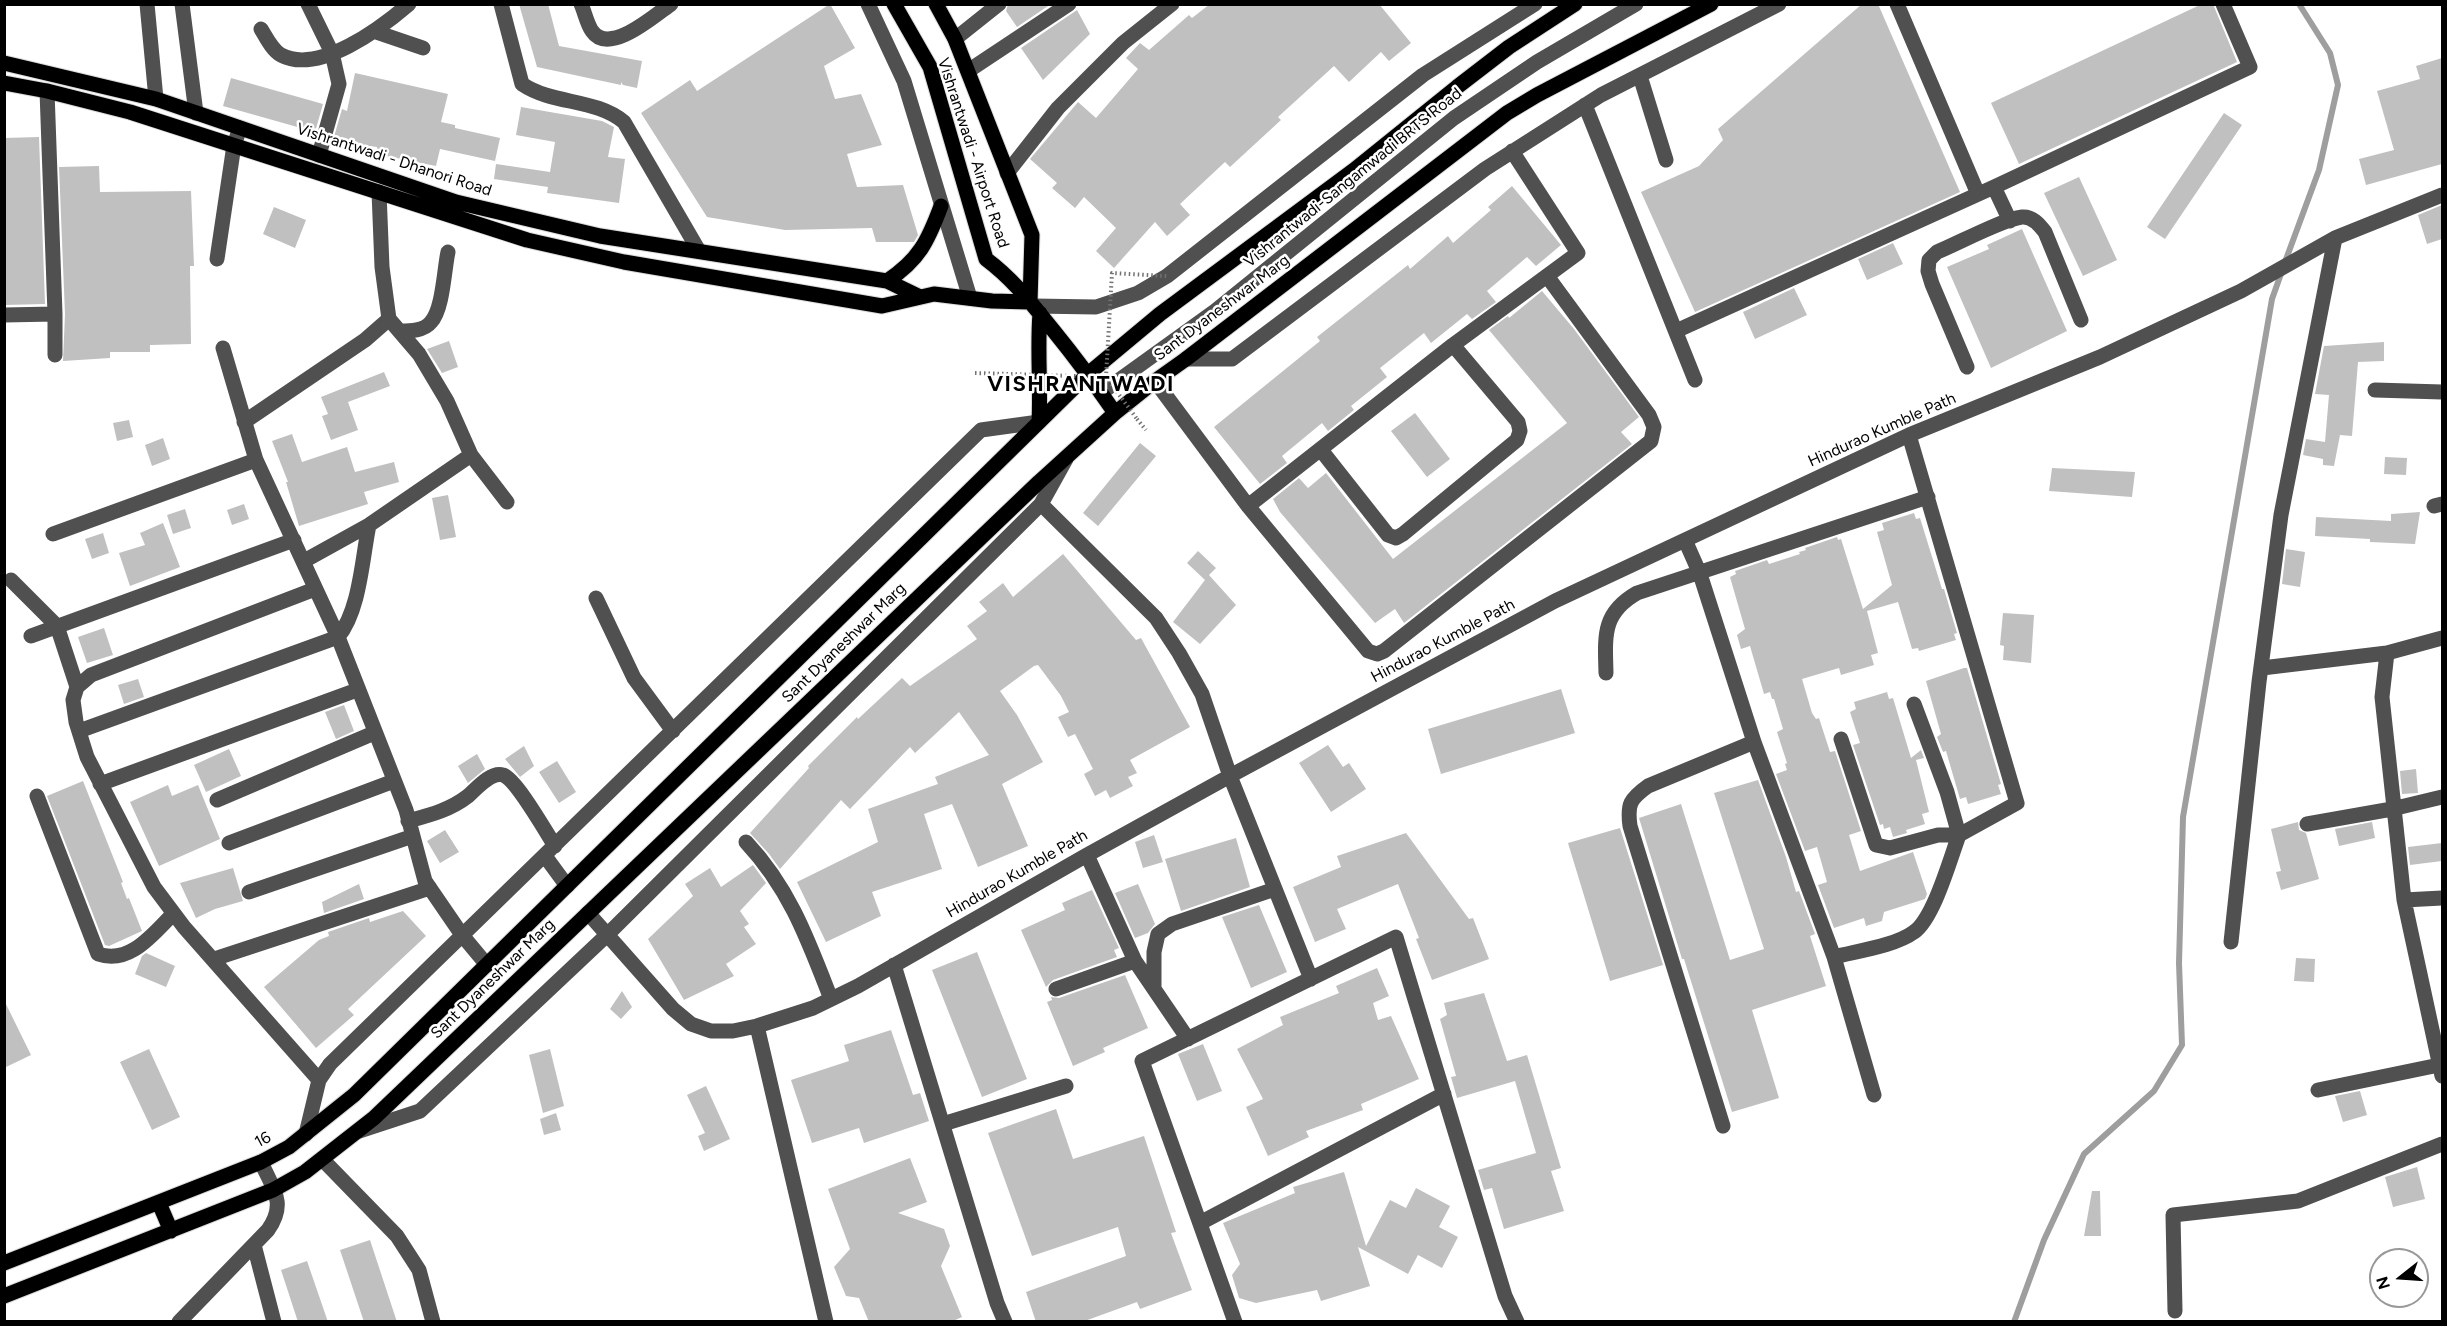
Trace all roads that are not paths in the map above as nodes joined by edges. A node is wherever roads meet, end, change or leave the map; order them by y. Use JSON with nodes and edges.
{"nodes":[{"id":1,"x":147,"y":4,"type":"edge"},
{"id":2,"x":182,"y":4,"type":"edge"},
{"id":3,"x":308,"y":4,"type":"edge"},
{"id":4,"x":409,"y":4,"type":"edge"},
{"id":5,"x":501,"y":4,"type":"edge"},
{"id":6,"x":581,"y":4,"type":"edge"},
{"id":7,"x":671,"y":4,"type":"edge"},
{"id":8,"x":868,"y":4,"type":"edge"},
{"id":9,"x":894,"y":4,"type":"edge"},
{"id":10,"x":936,"y":4,"type":"edge"},
{"id":11,"x":999,"y":4,"type":"edge"},
{"id":12,"x":1069,"y":4,"type":"edge"},
{"id":13,"x":1172,"y":4,"type":"edge"},
{"id":14,"x":1575,"y":4,"type":"edge"},
{"id":15,"x":1636,"y":4,"type":"edge"},
{"id":16,"x":1711,"y":4,"type":"edge"},
{"id":17,"x":1779,"y":4,"type":"edge"},
{"id":18,"x":1897,"y":4,"type":"edge"},
{"id":19,"x":2223,"y":4,"type":"edge"},
{"id":20,"x":1529,"y":6,"type":"edge"},
{"id":21,"x":261,"y":29,"type":"dead end"},
{"id":22,"x":376,"y":32,"type":"junction"},
{"id":23,"x":955,"y":39,"type":"junction"},
{"id":24,"x":423,"y":48,"type":"dead end"},
{"id":25,"x":332,"y":53,"type":"junction"},
{"id":26,"x":4,"y":63,"type":"edge"},
{"id":27,"x":968,"y":71,"type":"junction"},
{"id":28,"x":1640,"y":76,"type":"junction"},
{"id":29,"x":4,"y":83,"type":"edge"},
{"id":30,"x":47,"y":91,"type":"junction"},
{"id":31,"x":156,"y":99,"type":"junction"},
{"id":32,"x":1585,"y":105,"type":"junction"},
{"id":33,"x":196,"y":113,"type":"junction"},
{"id":34,"x":240,"y":128,"type":"junction"},
{"id":35,"x":234,"y":145,"type":"junction"},
{"id":36,"x":1512,"y":152,"type":"junction"},
{"id":37,"x":319,"y":155,"type":"junction"},
{"id":38,"x":1666,"y":160,"type":"dead end"},
{"id":39,"x":1008,"y":173,"type":"junction"},
{"id":40,"x":1994,"y":187,"type":"junction"},
{"id":41,"x":379,"y":192,"type":"junction"},
{"id":42,"x":1978,"y":194,"type":"junction"},
{"id":43,"x":2442,"y":195,"type":"edge"},
{"id":44,"x":941,"y":206,"type":"junction"},
{"id":45,"x":2010,"y":221,"type":"junction"},
{"id":46,"x":2335,"y":238,"type":"junction"},
{"id":47,"x":699,"y":251,"type":"junction"},
{"id":48,"x":448,"y":252,"type":"dead end"},
{"id":49,"x":217,"y":259,"type":"dead end"},
{"id":50,"x":1547,"y":276,"type":"junction"},
{"id":51,"x":887,"y":281,"type":"junction"},
{"id":52,"x":918,"y":296,"type":"junction"},
{"id":53,"x":970,"y":298,"type":"junction"},
{"id":54,"x":1035,"y":307,"type":"junction"},
{"id":55,"x":55,"y":314,"type":"junction"},
{"id":56,"x":4,"y":315,"type":"edge"},
{"id":57,"x":389,"y":319,"type":"junction"},
{"id":58,"x":2081,"y":320,"type":"dead end"},
{"id":59,"x":1676,"y":331,"type":"junction"},
{"id":60,"x":400,"y":332,"type":"junction"},
{"id":61,"x":1453,"y":345,"type":"junction"},
{"id":62,"x":223,"y":348,"type":"dead end"},
{"id":63,"x":55,"y":355,"type":"dead end"},
{"id":64,"x":1186,"y":359,"type":"junction"},
{"id":65,"x":1967,"y":367,"type":"dead end"},
{"id":66,"x":1088,"y":374,"type":"junction"},
{"id":67,"x":1695,"y":380,"type":"dead end"},
{"id":68,"x":1155,"y":381,"type":"junction"},
{"id":69,"x":2375,"y":390,"type":"dead end"},
{"id":70,"x":2442,"y":392,"type":"edge"},
{"id":71,"x":1101,"y":393,"type":"junction"},
{"id":72,"x":1115,"y":413,"type":"junction"},
{"id":73,"x":244,"y":422,"type":"junction"},
{"id":74,"x":1039,"y":422,"type":"junction"},
{"id":75,"x":1909,"y":435,"type":"junction"},
{"id":76,"x":1321,"y":450,"type":"junction"},
{"id":77,"x":471,"y":455,"type":"junction"},
{"id":78,"x":1067,"y":456,"type":"junction"},
{"id":79,"x":256,"y":460,"type":"junction"},
{"id":80,"x":1928,"y":497,"type":"junction"},
{"id":81,"x":507,"y":502,"type":"dead end"},
{"id":82,"x":1041,"y":504,"type":"junction"},
{"id":83,"x":1248,"y":506,"type":"junction"},
{"id":84,"x":369,"y":525,"type":"junction"},
{"id":85,"x":53,"y":534,"type":"dead end"},
{"id":86,"x":294,"y":540,"type":"junction"},
{"id":87,"x":1685,"y":540,"type":"junction"},
{"id":88,"x":304,"y":561,"type":"junction"},
{"id":89,"x":1700,"y":574,"type":"junction"},
{"id":90,"x":11,"y":580,"type":"dead end"},
{"id":91,"x":315,"y":589,"type":"junction"},
{"id":92,"x":596,"y":598,"type":"dead end"},
{"id":93,"x":57,"y":626,"type":"junction"},
{"id":94,"x":31,"y":636,"type":"dead end"},
{"id":95,"x":338,"y":637,"type":"junction"},
{"id":96,"x":2442,"y":638,"type":"edge"},
{"id":97,"x":2387,"y":653,"type":"junction"},
{"id":98,"x":2262,"y":668,"type":"junction"},
{"id":99,"x":1606,"y":673,"type":"dead end"},
{"id":100,"x":77,"y":687,"type":"junction"},
{"id":101,"x":357,"y":690,"type":"junction"},
{"id":102,"x":1914,"y":704,"type":"dead end"},
{"id":103,"x":79,"y":731,"type":"junction"},
{"id":104,"x":673,"y":731,"type":"junction"},
{"id":105,"x":374,"y":733,"type":"junction"},
{"id":106,"x":1841,"y":739,"type":"dead end"},
{"id":107,"x":1754,"y":742,"type":"junction"},
{"id":108,"x":1230,"y":776,"type":"junction"},
{"id":109,"x":394,"y":781,"type":"junction"},
{"id":110,"x":100,"y":784,"type":"junction"},
{"id":111,"x":37,"y":796,"type":"dead end"},
{"id":112,"x":2442,"y":797,"type":"edge"},
{"id":113,"x":217,"y":800,"type":"dead end"},
{"id":114,"x":2392,"y":809,"type":"junction"},
{"id":115,"x":408,"y":820,"type":"junction"},
{"id":116,"x":2307,"y":824,"type":"dead end"},
{"id":117,"x":413,"y":836,"type":"junction"},
{"id":118,"x":1959,"y":836,"type":"junction"},
{"id":119,"x":746,"y":842,"type":"dead end"},
{"id":120,"x":229,"y":843,"type":"dead end"},
{"id":121,"x":550,"y":851,"type":"junction"},
{"id":122,"x":1086,"y":855,"type":"junction"},
{"id":123,"x":567,"y":886,"type":"junction"},
{"id":124,"x":430,"y":888,"type":"junction"},
{"id":125,"x":1275,"y":889,"type":"junction"},
{"id":126,"x":249,"y":892,"type":"dead end"},
{"id":127,"x":2442,"y":898,"type":"edge"},
{"id":128,"x":2404,"y":900,"type":"junction"},
{"id":129,"x":588,"y":913,"type":"junction"},
{"id":130,"x":173,"y":914,"type":"junction"},
{"id":131,"x":608,"y":934,"type":"junction"},
{"id":132,"x":462,"y":935,"type":"junction"},
{"id":133,"x":2231,"y":942,"type":"dead end"},
{"id":134,"x":1834,"y":957,"type":"junction"},
{"id":135,"x":214,"y":959,"type":"junction"},
{"id":136,"x":1135,"y":961,"type":"junction"},
{"id":137,"x":487,"y":964,"type":"junction"},
{"id":138,"x":894,"y":965,"type":"junction"},
{"id":139,"x":1311,"y":979,"type":"junction"},
{"id":140,"x":1154,"y":988,"type":"junction"},
{"id":141,"x":1056,"y":989,"type":"dead end"},
{"id":142,"x":831,"y":999,"type":"junction"},
{"id":143,"x":2435,"y":1013,"type":"edge"},
{"id":144,"x":757,"y":1026,"type":"junction"},
{"id":145,"x":1188,"y":1039,"type":"junction"},
{"id":146,"x":2441,"y":1071,"type":"edge"},
{"id":147,"x":319,"y":1080,"type":"junction"},
{"id":148,"x":1066,"y":1086,"type":"dead end"},
{"id":149,"x":2319,"y":1090,"type":"dead end"},
{"id":150,"x":1444,"y":1094,"type":"junction"},
{"id":151,"x":1874,"y":1095,"type":"dead end"},
{"id":152,"x":943,"y":1125,"type":"junction"},
{"id":153,"x":1723,"y":1126,"type":"dead end"},
{"id":154,"x":356,"y":1132,"type":"junction"},
{"id":155,"x":306,"y":1134,"type":"junction"},
{"id":156,"x":2442,"y":1144,"type":"edge"},
{"id":157,"x":322,"y":1159,"type":"junction"},
{"id":158,"x":261,"y":1162,"type":"junction"},
{"id":159,"x":273,"y":1190,"type":"junction"},
{"id":160,"x":159,"y":1203,"type":"junction"},
{"id":161,"x":1200,"y":1223,"type":"junction"},
{"id":162,"x":171,"y":1231,"type":"junction"},
{"id":163,"x":254,"y":1245,"type":"junction"},
{"id":164,"x":4,"y":1263,"type":"edge"},
{"id":165,"x":4,"y":1296,"type":"edge"},
{"id":166,"x":2175,"y":1311,"type":"dead end"},
{"id":167,"x":179,"y":1322,"type":"edge"},
{"id":168,"x":274,"y":1322,"type":"edge"},
{"id":169,"x":433,"y":1322,"type":"edge"},
{"id":170,"x":826,"y":1322,"type":"edge"},
{"id":171,"x":1005,"y":1322,"type":"edge"},
{"id":172,"x":1235,"y":1322,"type":"edge"},
{"id":173,"x":1517,"y":1322,"type":"edge"}],
"edges":[{"from":1,"to":31,"type":"street"},
{"from":2,"to":33,"type":"street"},
{"from":3,"to":25,"type":"street"},
{"from":4,"to":22,"type":"street"},
{"from":5,"to":47,"type":"street"},
{"from":6,"to":7,"type":"street"},
{"from":8,"to":44,"type":"street"},
{"from":9,"to":54,"type":"main road","name":"Vishrantwadi - Airport Road"},
{"from":10,"to":23,"type":"main road","name":"Vishrantwadi - Airport Road"},
{"from":11,"to":23,"type":"street"},
{"from":12,"to":27,"type":"street"},
{"from":13,"to":39,"type":"street"},
{"from":14,"to":66,"type":"main road","name":"Sant Dyaneshwar Marg"},
{"from":15,"to":71,"type":"street","name":"Vishrantwadi-Sangamwadi BRTS Road"},
{"from":16,"to":64,"type":"main road","name":"Sant Dyaneshwar Marg"},
{"from":17,"to":28,"type":"street"},
{"from":18,"to":42,"type":"street"},
{"from":19,"to":40,"type":"street"},
{"from":20,"to":54,"type":"street"},
{"from":21,"to":25,"type":"street"},
{"from":22,"to":24,"type":"street"},
{"from":22,"to":25,"type":"street"},
{"from":23,"to":27,"type":"main road","name":"Vishrantwadi - Airport Road"},
{"from":25,"to":37,"type":"street"},
{"from":26,"to":31,"type":"main road","name":"Vishrantwadi - Dhanori Road"},
{"from":27,"to":39,"type":"main road","name":"Vishrantwadi - Airport Road"},
{"from":28,"to":32,"type":"street"},
{"from":28,"to":38,"type":"street"},
{"from":29,"to":30,"type":"main road","name":"Vishrantwadi - Dhanori Road"},
{"from":30,"to":35,"type":"main road","name":"Vishrantwadi - Dhanori Road"},
{"from":30,"to":55,"type":"street"},
{"from":31,"to":33,"type":"main road","name":"Vishrantwadi - Dhanori Road"},
{"from":32,"to":36,"type":"street"},
{"from":32,"to":59,"type":"street"},
{"from":33,"to":34,"type":"main road","name":"Vishrantwadi - Dhanori Road"},
{"from":34,"to":35,"type":"street"},
{"from":34,"to":37,"type":"main road","name":"Vishrantwadi - Dhanori Road"},
{"from":35,"to":41,"type":"main road","name":"Vishrantwadi - Dhanori Road"},
{"from":35,"to":49,"type":"street"},
{"from":36,"to":50,"type":"street"},
{"from":36,"to":64,"type":"street"},
{"from":37,"to":47,"type":"main road","name":"Vishrantwadi - Dhanori Road"},
{"from":39,"to":54,"type":"main road","name":"Vishrantwadi - Airport Road"},
{"from":40,"to":42,"type":"street"},
{"from":40,"to":45,"type":"street"},
{"from":41,"to":52,"type":"main road","name":"Vishrantwadi - Dhanori Road"},
{"from":41,"to":57,"type":"street"},
{"from":42,"to":59,"type":"street"},
{"from":43,"to":46,"type":"street","name":"Hindurao Kumble Path"},
{"from":44,"to":51,"type":"main road"},
{"from":44,"to":53,"type":"street"},
{"from":45,"to":58,"type":"street"},
{"from":45,"to":65,"type":"street"},
{"from":46,"to":75,"type":"street","name":"Hindurao Kumble Path"},
{"from":46,"to":98,"type":"street"},
{"from":47,"to":51,"type":"main road","name":"Vishrantwadi - Dhanori Road"},
{"from":48,"to":60,"type":"street"},
{"from":50,"to":61,"type":"street"},
{"from":50,"to":83,"type":"street"},
{"from":51,"to":52,"type":"main road","name":"Vishrantwadi - Dhanori Road"},
{"from":52,"to":53,"type":"main road","name":"Vishrantwadi - Dhanori Road"},
{"from":53,"to":54,"type":"main road","name":"Vishrantwadi - Dhanori Road"},
{"from":54,"to":66,"type":"main road","name":"Vishrantwadi - Airport Road"},
{"from":54,"to":74,"type":"main road"},
{"from":55,"to":56,"type":"street"},
{"from":55,"to":63,"type":"street"},
{"from":57,"to":60,"type":"street"},
{"from":57,"to":73,"type":"street"},
{"from":59,"to":67,"type":"street"},
{"from":60,"to":77,"type":"street"},
{"from":61,"to":76,"type":"street"},
{"from":61,"to":76,"type":"street"},
{"from":62,"to":73,"type":"street"},
{"from":64,"to":68,"type":"main road","name":"Sant Dyaneshwar Marg"},
{"from":66,"to":71,"type":"main road","name":"Vishrantwadi - Airport Road"},
{"from":66,"to":74,"type":"main road","name":"Sant Dyaneshwar Marg"},
{"from":68,"to":72,"type":"main road","name":"Sant Dyaneshwar Marg"},
{"from":68,"to":83,"type":"street"},
{"from":69,"to":70,"type":"street"},
{"from":71,"to":72,"type":"main road","name":"Vishrantwadi - Airport Road"},
{"from":72,"to":78,"type":"main road","name":"Sant Dyaneshwar Marg"},
{"from":73,"to":79,"type":"street"},
{"from":74,"to":104,"type":"street"},
{"from":74,"to":123,"type":"main road","name":"Sant Dyaneshwar Marg"},
{"from":75,"to":80,"type":"street"},
{"from":75,"to":87,"type":"street","name":"Hindurao Kumble Path"},
{"from":76,"to":83,"type":"street"},
{"from":77,"to":81,"type":"street"},
{"from":77,"to":84,"type":"street"},
{"from":78,"to":82,"type":"street"},
{"from":78,"to":129,"type":"main road","name":"Sant Dyaneshwar Marg"},
{"from":79,"to":85,"type":"street"},
{"from":79,"to":86,"type":"street"},
{"from":80,"to":89,"type":"street"},
{"from":80,"to":118,"type":"street"},
{"from":82,"to":108,"type":"street"},
{"from":82,"to":131,"type":"street"},
{"from":84,"to":88,"type":"street"},
{"from":84,"to":95,"type":"street"},
{"from":86,"to":88,"type":"street"},
{"from":86,"to":93,"type":"street"},
{"from":87,"to":89,"type":"street"},
{"from":87,"to":108,"type":"street","name":"Hindurao Kumble Path"},
{"from":88,"to":91,"type":"street"},
{"from":89,"to":99,"type":"street"},
{"from":89,"to":107,"type":"street"},
{"from":90,"to":93,"type":"street"},
{"from":91,"to":95,"type":"street"},
{"from":91,"to":100,"type":"street"},
{"from":92,"to":104,"type":"street"},
{"from":93,"to":94,"type":"street"},
{"from":93,"to":100,"type":"street"},
{"from":95,"to":101,"type":"street"},
{"from":95,"to":103,"type":"street"},
{"from":96,"to":97,"type":"street"},
{"from":97,"to":98,"type":"street"},
{"from":97,"to":114,"type":"street"},
{"from":98,"to":133,"type":"street"},
{"from":100,"to":103,"type":"street"},
{"from":101,"to":105,"type":"street"},
{"from":101,"to":110,"type":"street"},
{"from":102,"to":118,"type":"street"},
{"from":103,"to":110,"type":"street"},
{"from":104,"to":121,"type":"street"},
{"from":105,"to":109,"type":"street"},
{"from":105,"to":113,"type":"street"},
{"from":106,"to":118,"type":"street"},
{"from":107,"to":134,"type":"street"},
{"from":107,"to":153,"type":"street"},
{"from":108,"to":122,"type":"street","name":"Hindurao Kumble Path"},
{"from":108,"to":125,"type":"street"},
{"from":109,"to":115,"type":"street"},
{"from":109,"to":120,"type":"street"},
{"from":110,"to":130,"type":"street"},
{"from":111,"to":130,"type":"street"},
{"from":112,"to":114,"type":"street"},
{"from":114,"to":116,"type":"street"},
{"from":114,"to":128,"type":"street"},
{"from":115,"to":117,"type":"street"},
{"from":115,"to":121,"type":"street"},
{"from":117,"to":124,"type":"street"},
{"from":117,"to":126,"type":"street"},
{"from":118,"to":134,"type":"street"},
{"from":119,"to":142,"type":"street"},
{"from":121,"to":123,"type":"street"},
{"from":121,"to":132,"type":"street"},
{"from":122,"to":136,"type":"street"},
{"from":122,"to":138,"type":"street","name":"Hindurao Kumble Path"},
{"from":123,"to":137,"type":"main road","name":"Sant Dyaneshwar Marg"},
{"from":124,"to":132,"type":"street"},
{"from":124,"to":135,"type":"street"},
{"from":125,"to":139,"type":"street"},
{"from":125,"to":140,"type":"street"},
{"from":127,"to":128,"type":"street"},
{"from":128,"to":143,"type":"street"},
{"from":129,"to":131,"type":"street","name":"Hindurao Kumble Path"},
{"from":129,"to":154,"type":"main road","name":"Sant Dyaneshwar Marg"},
{"from":130,"to":135,"type":"street"},
{"from":131,"to":144,"type":"street","name":"Hindurao Kumble Path"},
{"from":131,"to":154,"type":"street"},
{"from":132,"to":137,"type":"street"},
{"from":132,"to":147,"type":"street"},
{"from":134,"to":151,"type":"street"},
{"from":135,"to":147,"type":"street"},
{"from":136,"to":140,"type":"street"},
{"from":136,"to":141,"type":"street"},
{"from":137,"to":155,"type":"main road","name":"16"},
{"from":138,"to":142,"type":"street","name":"Hindurao Kumble Path"},
{"from":138,"to":152,"type":"street"},
{"from":139,"to":145,"type":"street"},
{"from":139,"to":150,"type":"street"},
{"from":140,"to":145,"type":"street"},
{"from":142,"to":144,"type":"street","name":"Hindurao Kumble Path"},
{"from":143,"to":146,"type":"street"},
{"from":144,"to":170,"type":"street"},
{"from":145,"to":161,"type":"street"},
{"from":146,"to":149,"type":"street"},
{"from":147,"to":155,"type":"street"},
{"from":148,"to":152,"type":"street"},
{"from":150,"to":161,"type":"street"},
{"from":150,"to":173,"type":"street"},
{"from":152,"to":171,"type":"street"},
{"from":154,"to":157,"type":"main road","name":"Sant Dyaneshwar Marg"},
{"from":155,"to":158,"type":"main road","name":"16"},
{"from":156,"to":166,"type":"street"},
{"from":157,"to":159,"type":"main road","name":"Sant Dyaneshwar Marg"},
{"from":157,"to":169,"type":"street"},
{"from":158,"to":159,"type":"street"},
{"from":158,"to":160,"type":"main road","name":"16"},
{"from":159,"to":162,"type":"main road","name":"Sant Dyaneshwar Marg"},
{"from":159,"to":163,"type":"street"},
{"from":160,"to":162,"type":"main road"},
{"from":160,"to":164,"type":"main road","name":"16"},
{"from":161,"to":172,"type":"street"},
{"from":162,"to":165,"type":"main road","name":"Sant Dyaneshwar Marg"},
{"from":163,"to":167,"type":"street"},
{"from":163,"to":168,"type":"street"}]}
